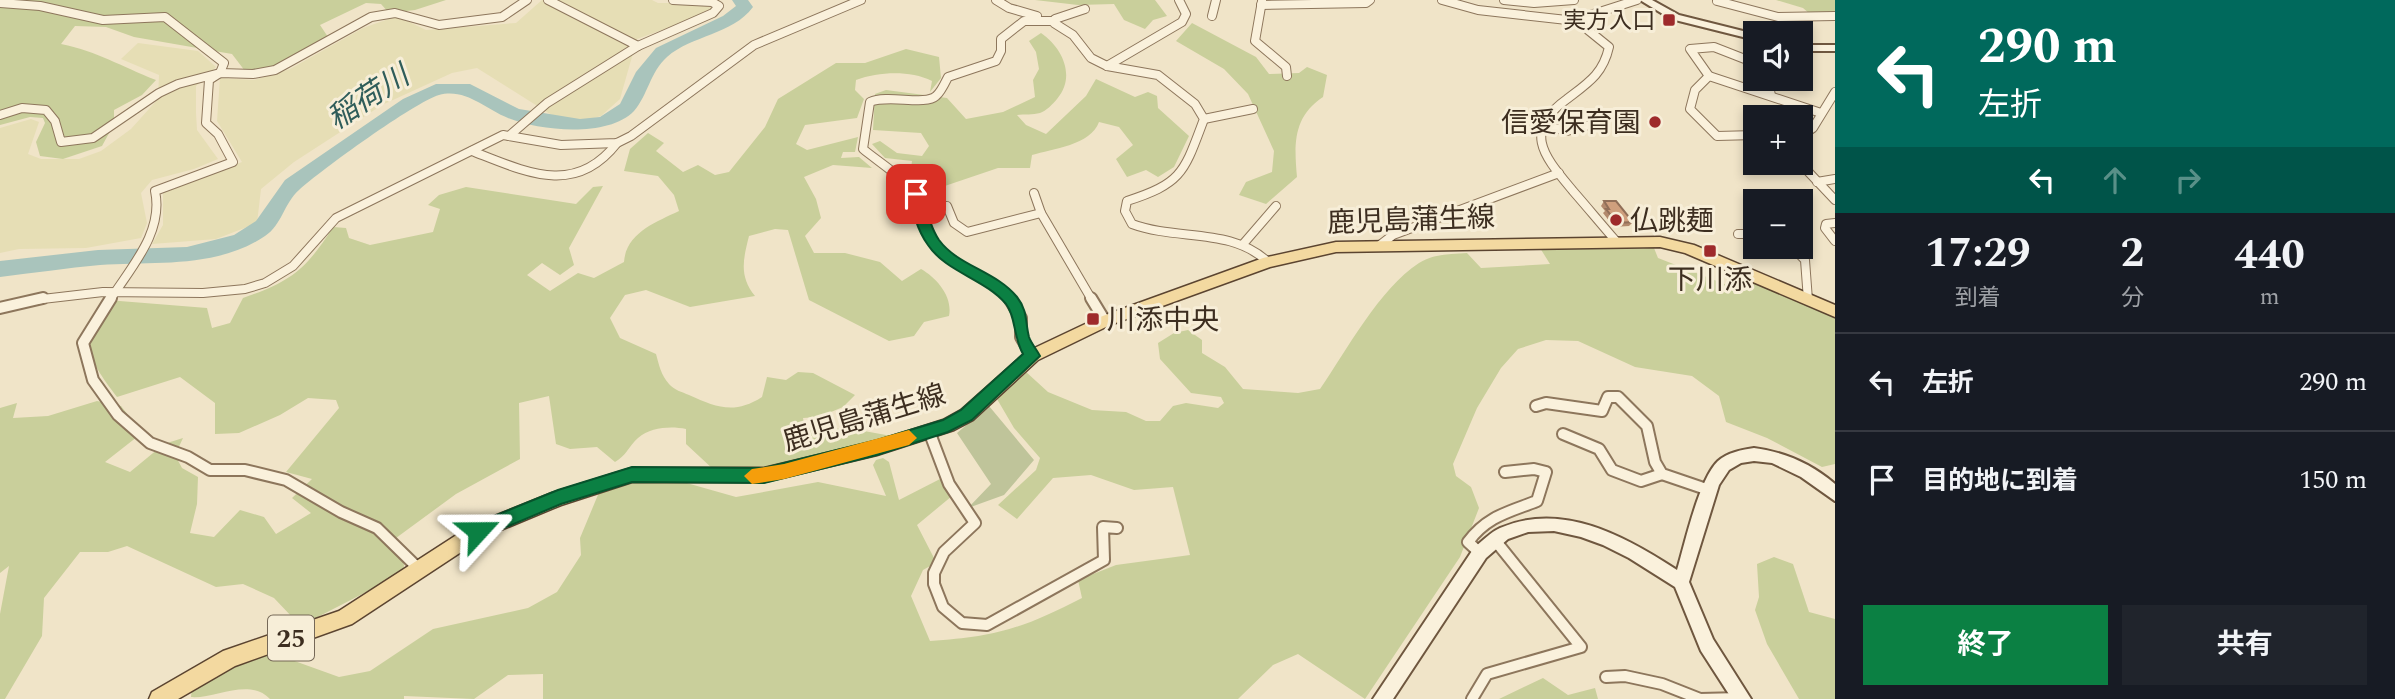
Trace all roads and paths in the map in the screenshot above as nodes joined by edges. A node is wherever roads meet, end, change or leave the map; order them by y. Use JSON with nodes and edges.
{"nodes":[{"id":1,"x":534,"y":0,"type":"edge"},
{"id":2,"x":548,"y":0,"type":"edge"},
{"id":3,"x":673,"y":0,"type":"edge"},
{"id":4,"x":861,"y":0,"type":"edge"},
{"id":5,"x":996,"y":0,"type":"edge"},
{"id":6,"x":1179,"y":0,"type":"edge"},
{"id":7,"x":1216,"y":0,"type":"edge"},
{"id":8,"x":1370,"y":0,"type":"edge"},
{"id":9,"x":1441,"y":0,"type":"edge"},
{"id":10,"x":1504,"y":0,"type":"edge"},
{"id":11,"x":1574,"y":0,"type":"edge"},
{"id":12,"x":1637,"y":0,"type":"edge"},
{"id":13,"x":1645,"y":0,"type":"edge"},
{"id":14,"x":1717,"y":1,"type":"edge"},
{"id":15,"x":0,"y":3,"type":"edge"},
{"id":16,"x":524,"y":3,"type":"edge"},
{"id":17,"x":1262,"y":3,"type":"edge"},
{"id":18,"x":1085,"y":9,"type":"dead end"},
{"id":19,"x":1212,"y":16,"type":"dead end"},
{"id":20,"x":1835,"y":16,"type":"edge"},
{"id":21,"x":1054,"y":21,"type":"junction"},
{"id":22,"x":1584,"y":22,"type":"junction"},
{"id":23,"x":1743,"y":34,"type":"edge"},
{"id":24,"x":638,"y":46,"type":"junction"},
{"id":25,"x":1813,"y":48,"type":"edge"},
{"id":26,"x":1835,"y":48,"type":"edge"},
{"id":27,"x":1743,"y":57,"type":"edge"},
{"id":28,"x":1107,"y":66,"type":"junction"},
{"id":29,"x":220,"y":73,"type":"junction"},
{"id":30,"x":1287,"y":76,"type":"dead end"},
{"id":31,"x":1709,"y":76,"type":"junction"},
{"id":32,"x":1770,"y":91,"type":"edge"},
{"id":33,"x":1835,"y":94,"type":"edge"},
{"id":34,"x":1771,"y":96,"type":"junction"},
{"id":35,"x":1252,"y":109,"type":"dead end"},
{"id":36,"x":1821,"y":113,"type":"junction"},
{"id":37,"x":0,"y":116,"type":"edge"},
{"id":38,"x":1204,"y":119,"type":"junction"},
{"id":39,"x":1542,"y":125,"type":"junction"},
{"id":40,"x":1590,"y":125,"type":"dead end"},
{"id":41,"x":1813,"y":128,"type":"edge"},
{"id":42,"x":510,"y":133,"type":"junction"},
{"id":43,"x":1743,"y":135,"type":"edge"},
{"id":44,"x":617,"y":143,"type":"junction"},
{"id":45,"x":472,"y":151,"type":"junction"},
{"id":46,"x":1559,"y":173,"type":"junction"},
{"id":47,"x":1811,"y":175,"type":"edge"},
{"id":48,"x":1835,"y":179,"type":"edge"},
{"id":49,"x":1817,"y":182,"type":"junction"},
{"id":50,"x":1034,"y":193,"type":"dead end"},
{"id":51,"x":1835,"y":200,"type":"edge"},
{"id":52,"x":947,"y":206,"type":"dead end"},
{"id":53,"x":1276,"y":206,"type":"dead end"},
{"id":54,"x":1041,"y":214,"type":"junction"},
{"id":55,"x":1835,"y":223,"type":"edge"},
{"id":56,"x":1738,"y":234,"type":"dead end"},
{"id":57,"x":1743,"y":234,"type":"edge"},
{"id":58,"x":1615,"y":240,"type":"junction"},
{"id":59,"x":1835,"y":242,"type":"edge"},
{"id":60,"x":1244,"y":243,"type":"junction"},
{"id":61,"x":1380,"y":244,"type":"junction"},
{"id":62,"x":1804,"y":259,"type":"edge"},
{"id":63,"x":1268,"y":262,"type":"junction"},
{"id":64,"x":118,"y":290,"type":"junction"},
{"id":65,"x":1808,"y":300,"type":"junction"},
{"id":66,"x":0,"y":308,"type":"edge"},
{"id":67,"x":1835,"y":311,"type":"edge"},
{"id":68,"x":1105,"y":321,"type":"junction"},
{"id":69,"x":1032,"y":356,"type":"junction"},
{"id":70,"x":1536,"y":406,"type":"dead end"},
{"id":71,"x":929,"y":430,"type":"junction"},
{"id":72,"x":1563,"y":434,"type":"dead end"},
{"id":73,"x":1505,"y":472,"type":"dead end"},
{"id":74,"x":1662,"y":474,"type":"junction"},
{"id":75,"x":1709,"y":491,"type":"junction"},
{"id":76,"x":1835,"y":494,"type":"edge"},
{"id":77,"x":1117,"y":528,"type":"dead end"},
{"id":78,"x":1494,"y":539,"type":"junction"},
{"id":79,"x":1480,"y":553,"type":"junction"},
{"id":80,"x":419,"y":569,"type":"junction"},
{"id":81,"x":1681,"y":582,"type":"junction"},
{"id":82,"x":1606,"y":677,"type":"dead end"},
{"id":83,"x":1742,"y":698,"type":"edge"},
{"id":84,"x":159,"y":699,"type":"edge"},
{"id":85,"x":1382,"y":699,"type":"edge"},
{"id":86,"x":1472,"y":699,"type":"edge"}],
"edges":[{"from":1,"to":16,"type":"street"},
{"from":2,"to":24,"type":"street"},
{"from":3,"to":24,"type":"street"},
{"from":4,"to":44,"type":"street"},
{"from":5,"to":21,"type":"street"},
{"from":6,"to":28,"type":"street"},
{"from":7,"to":19,"type":"street"},
{"from":8,"to":17,"type":"street"},
{"from":9,"to":22,"type":"street"},
{"from":10,"to":11,"type":"street"},
{"from":12,"to":22,"type":"street"},
{"from":13,"to":23,"type":"street"},
{"from":14,"to":20,"type":"street"},
{"from":15,"to":29,"type":"street"},
{"from":16,"to":29,"type":"street"},
{"from":17,"to":30,"type":"street"},
{"from":18,"to":21,"type":"street"},
{"from":21,"to":28,"type":"street"},
{"from":21,"to":69,"type":"street"},
{"from":22,"to":39,"type":"street"},
{"from":24,"to":42,"type":"street"},
{"from":25,"to":26,"type":"street"},
{"from":27,"to":31,"type":"street"},
{"from":28,"to":38,"type":"street"},
{"from":29,"to":37,"type":"street"},
{"from":29,"to":64,"type":"street"},
{"from":31,"to":34,"type":"street"},
{"from":31,"to":43,"type":"street"},
{"from":32,"to":34,"type":"street"},
{"from":33,"to":36,"type":"street"},
{"from":34,"to":36,"type":"street"},
{"from":35,"to":38,"type":"street"},
{"from":36,"to":41,"type":"street"},
{"from":38,"to":60,"type":"street"},
{"from":39,"to":40,"type":"street"},
{"from":39,"to":46,"type":"street"},
{"from":42,"to":44,"type":"street"},
{"from":42,"to":45,"type":"street"},
{"from":44,"to":45,"type":"street"},
{"from":45,"to":64,"type":"street"},
{"from":46,"to":58,"type":"street"},
{"from":46,"to":61,"type":"street"},
{"from":47,"to":49,"type":"street"},
{"from":48,"to":49,"type":"street"},
{"from":49,"to":51,"type":"street"},
{"from":50,"to":54,"type":"street"},
{"from":52,"to":54,"type":"street"},
{"from":53,"to":60,"type":"street"},
{"from":54,"to":68,"type":"street"},
{"from":55,"to":59,"type":"street"},
{"from":56,"to":57,"type":"street"},
{"from":58,"to":61,"type":"main road","name":"鹿児島蒲生線","number":"25"},
{"from":58,"to":65,"type":"main road","name":"鹿児島蒲生線","number":"25"},
{"from":60,"to":63,"type":"street"},
{"from":61,"to":63,"type":"main road","name":"鹿児島蒲生線","number":"25"},
{"from":62,"to":65,"type":"street"},
{"from":63,"to":68,"type":"main road","name":"鹿児島蒲生線","number":"25"},
{"from":64,"to":66,"type":"street"},
{"from":64,"to":80,"type":"street"},
{"from":65,"to":67,"type":"main road","name":"鹿児島蒲生線","number":"25"},
{"from":68,"to":69,"type":"main road","name":"鹿児島蒲生線","number":"25"},
{"from":69,"to":71,"type":"main road","name":"鹿児島蒲生線","number":"25"},
{"from":70,"to":74,"type":"street"},
{"from":71,"to":77,"type":"street"},
{"from":71,"to":80,"type":"main road","name":"鹿児島蒲生線","number":"25"},
{"from":72,"to":74,"type":"street"},
{"from":73,"to":79,"type":"street"},
{"from":74,"to":75,"type":"street"},
{"from":75,"to":76,"type":"street"},
{"from":75,"to":81,"type":"street"},
{"from":78,"to":79,"type":"street"},
{"from":78,"to":81,"type":"street"},
{"from":78,"to":86,"type":"street"},
{"from":79,"to":85,"type":"street"},
{"from":80,"to":84,"type":"main road","name":"鹿児島蒲生線","number":"25"},
{"from":81,"to":83,"type":"street"},
{"from":82,"to":83,"type":"street"}]}
